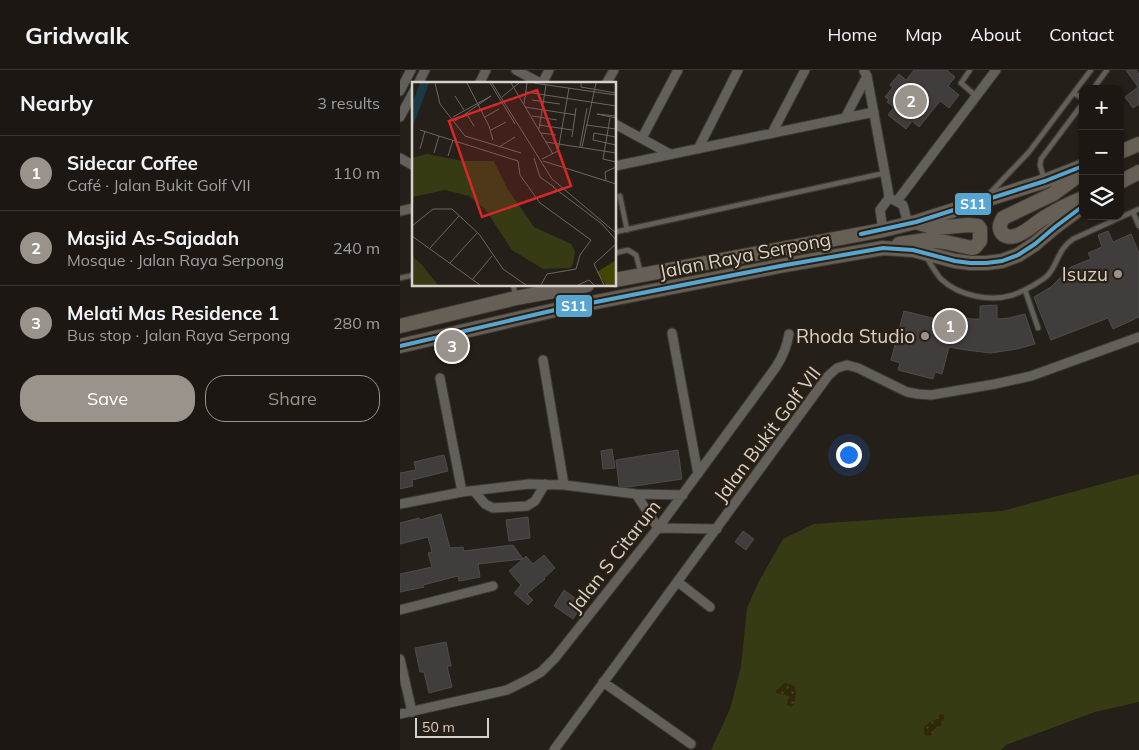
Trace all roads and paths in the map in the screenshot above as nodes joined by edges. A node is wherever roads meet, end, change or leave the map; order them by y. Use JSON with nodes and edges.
{"nodes":[{"id":1,"x":411,"y":70,"type":"edge"},
{"id":2,"x":425,"y":70,"type":"edge"},
{"id":3,"x":486,"y":70,"type":"edge"},
{"id":4,"x":516,"y":70,"type":"edge"},
{"id":5,"x":550,"y":70,"type":"edge"},
{"id":6,"x":614,"y":70,"type":"edge"},
{"id":7,"x":678,"y":70,"type":"edge"},
{"id":8,"x":738,"y":70,"type":"edge"},
{"id":9,"x":805,"y":70,"type":"edge"},
{"id":10,"x":970,"y":70,"type":"edge"},
{"id":11,"x":996,"y":70,"type":"edge"},
{"id":12,"x":1091,"y":70,"type":"edge"},
{"id":13,"x":1107,"y":70,"type":"edge"},
{"id":14,"x":865,"y":72,"type":"edge"},
{"id":15,"x":419,"y":82,"type":"edge"},
{"id":16,"x":480,"y":82,"type":"edge"},
{"id":17,"x":538,"y":82,"type":"edge"},
{"id":18,"x":543,"y":82,"type":"edge"},
{"id":19,"x":607,"y":82,"type":"edge"},
{"id":20,"x":1096,"y":85,"type":"edge"},
{"id":21,"x":400,"y":91,"type":"edge"},
{"id":22,"x":1074,"y":93,"type":"junction"},
{"id":23,"x":412,"y":94,"type":"edge"},
{"id":24,"x":1079,"y":96,"type":"edge"},
{"id":25,"x":976,"y":97,"type":"junction"},
{"id":26,"x":1079,"y":108,"type":"edge"},
{"id":27,"x":874,"y":112,"type":"junction"},
{"id":28,"x":400,"y":117,"type":"edge"},
{"id":29,"x":845,"y":118,"type":"junction"},
{"id":30,"x":616,"y":125,"type":"edge"},
{"id":31,"x":772,"y":133,"type":"junction"},
{"id":32,"x":642,"y":138,"type":"junction"},
{"id":33,"x":1139,"y":144,"type":"edge"},
{"id":34,"x":698,"y":149,"type":"junction"},
{"id":35,"x":1124,"y":150,"type":"edge"},
{"id":36,"x":670,"y":154,"type":"junction"},
{"id":37,"x":400,"y":158,"type":"edge"},
{"id":38,"x":412,"y":165,"type":"edge"},
{"id":39,"x":616,"y":166,"type":"edge"},
{"id":40,"x":1079,"y":168,"type":"edge"},
{"id":41,"x":884,"y":173,"type":"junction"},
{"id":42,"x":1079,"y":175,"type":"edge"},
{"id":43,"x":1138,"y":175,"type":"edge"},
{"id":44,"x":1124,"y":180,"type":"edge"},
{"id":45,"x":1045,"y":181,"type":"junction"},
{"id":46,"x":620,"y":196,"type":"dead end"},
{"id":47,"x":1079,"y":200,"type":"edge"},
{"id":48,"x":890,"y":201,"type":"junction"},
{"id":49,"x":981,"y":202,"type":"junction"},
{"id":50,"x":1139,"y":208,"type":"edge"},
{"id":51,"x":1079,"y":209,"type":"edge"},
{"id":52,"x":1133,"y":212,"type":"junction"},
{"id":53,"x":912,"y":223,"type":"junction"},
{"id":54,"x":1139,"y":226,"type":"edge"},
{"id":55,"x":627,"y":230,"type":"junction"},
{"id":56,"x":883,"y":230,"type":"junction"},
{"id":57,"x":616,"y":232,"type":"edge"},
{"id":58,"x":883,"y":248,"type":"junction"},
{"id":59,"x":924,"y":252,"type":"junction"},
{"id":60,"x":616,"y":253,"type":"edge"},
{"id":61,"x":641,"y":275,"type":"junction"},
{"id":62,"x":616,"y":280,"type":"edge"},
{"id":63,"x":577,"y":286,"type":"edge"},
{"id":64,"x":1025,"y":290,"type":"junction"},
{"id":65,"x":515,"y":292,"type":"edge"},
{"id":66,"x":400,"y":326,"type":"edge"},
{"id":67,"x":1038,"y":328,"type":"dead end"},
{"id":68,"x":672,"y":334,"type":"dead end"},
{"id":69,"x":789,"y":334,"type":"dead end"},
{"id":70,"x":1139,"y":337,"type":"edge"},
{"id":71,"x":400,"y":346,"type":"edge"},
{"id":72,"x":544,"y":360,"type":"dead end"},
{"id":73,"x":440,"y":378,"type":"dead end"},
{"id":74,"x":698,"y":474,"type":"junction"},
{"id":75,"x":544,"y":484,"type":"junction"},
{"id":76,"x":564,"y":485,"type":"junction"},
{"id":77,"x":474,"y":491,"type":"junction"},
{"id":78,"x":462,"y":492,"type":"junction"},
{"id":79,"x":636,"y":494,"type":"junction"},
{"id":80,"x":683,"y":495,"type":"junction"},
{"id":81,"x":400,"y":504,"type":"edge"},
{"id":82,"x":658,"y":528,"type":"junction"},
{"id":83,"x":717,"y":529,"type":"junction"},
{"id":84,"x":678,"y":582,"type":"junction"},
{"id":85,"x":494,"y":586,"type":"dead end"},
{"id":86,"x":710,"y":607,"type":"dead end"},
{"id":87,"x":400,"y":610,"type":"edge"},
{"id":88,"x":400,"y":660,"type":"edge"},
{"id":89,"x":603,"y":682,"type":"junction"},
{"id":90,"x":412,"y":712,"type":"junction"},
{"id":91,"x":400,"y":714,"type":"edge"},
{"id":92,"x":691,"y":744,"type":"dead end"},
{"id":93,"x":554,"y":750,"type":"edge"}],
"edges":[{"from":1,"to":21,"type":"street"},
{"from":2,"to":15,"type":"street"},
{"from":3,"to":16,"type":"street"},
{"from":4,"to":17,"type":"street"},
{"from":5,"to":18,"type":"street"},
{"from":6,"to":19,"type":"street"},
{"from":7,"to":32,"type":"street"},
{"from":8,"to":34,"type":"street"},
{"from":9,"to":31,"type":"street"},
{"from":10,"to":25,"type":"lane"},
{"from":11,"to":25,"type":"street"},
{"from":12,"to":22,"type":"lane"},
{"from":13,"to":20,"type":"lane"},
{"from":14,"to":27,"type":"street"},
{"from":14,"to":29,"type":"street"},
{"from":21,"to":23,"type":"street"},
{"from":22,"to":24,"type":"lane"},
{"from":22,"to":49,"type":"lane"},
{"from":23,"to":28,"type":"street"},
{"from":25,"to":48,"type":"street"},
{"from":26,"to":45,"type":"lane"},
{"from":27,"to":29,"type":"street"},
{"from":27,"to":41,"type":"street"},
{"from":29,"to":31,"type":"street"},
{"from":30,"to":32,"type":"street"},
{"from":31,"to":34,"type":"street"},
{"from":32,"to":36,"type":"street"},
{"from":33,"to":35,"type":"main road"},
{"from":34,"to":36,"type":"street"},
{"from":36,"to":39,"type":"street"},
{"from":37,"to":38,"type":"street"},
{"from":40,"to":45,"type":"main road","name":"Jalan Raya Serpong"},
{"from":41,"to":48,"type":"street"},
{"from":41,"to":55,"type":"lane"},
{"from":42,"to":47,"type":"main road"},
{"from":43,"to":44,"type":"main road"},
{"from":45,"to":49,"type":"main road","name":"Jalan Raya Serpong"},
{"from":46,"to":55,"type":"lane"},
{"from":48,"to":53,"type":"street"},
{"from":48,"to":56,"type":"street"},
{"from":49,"to":53,"type":"main road","name":"Jalan Raya Serpong"},
{"from":50,"to":52,"type":"lane"},
{"from":51,"to":59,"type":"main road","name":"Jalan Raya Serpong"},
{"from":52,"to":54,"type":"lane"},
{"from":52,"to":64,"type":"lane"},
{"from":53,"to":56,"type":"main road","name":"Jalan Raya Serpong"},
{"from":53,"to":58,"type":"main road"},
{"from":55,"to":57,"type":"lane"},
{"from":56,"to":61,"type":"main road","name":"Jalan Raya Serpong"},
{"from":58,"to":59,"type":"main road","name":"Jalan Raya Serpong"},
{"from":58,"to":71,"type":"main road","name":"Jalan Raya Serpong"},
{"from":59,"to":64,"type":"lane"},
{"from":60,"to":61,"type":"lane"},
{"from":61,"to":62,"type":"main road","name":"Jalan Raya Serpong"},
{"from":63,"to":65,"type":"main road"},
{"from":64,"to":67,"type":"lane"},
{"from":65,"to":66,"type":"main road"},
{"from":68,"to":74,"type":"street"},
{"from":69,"to":74,"type":"street","name":"Jalan S Citarum"},
{"from":70,"to":83,"type":"street","name":"Jalan Bukit Golf VII"},
{"from":72,"to":76,"type":"street"},
{"from":73,"to":78,"type":"street"},
{"from":74,"to":80,"type":"street","name":"Jalan S Citarum"},
{"from":75,"to":76,"type":"street"},
{"from":75,"to":77,"type":"street"},
{"from":75,"to":77,"type":"street"},
{"from":76,"to":79,"type":"street"},
{"from":77,"to":78,"type":"street"},
{"from":78,"to":81,"type":"street"},
{"from":79,"to":80,"type":"street"},
{"from":79,"to":82,"type":"street"},
{"from":80,"to":82,"type":"street","name":"Jalan S Citarum"},
{"from":82,"to":83,"type":"street"},
{"from":82,"to":90,"type":"street","name":"Jalan S Citarum"},
{"from":83,"to":84,"type":"street","name":"Jalan Bukit Golf VII"},
{"from":84,"to":86,"type":"street"},
{"from":84,"to":89,"type":"street","name":"Jalan Bukit Golf VII"},
{"from":85,"to":87,"type":"street"},
{"from":88,"to":90,"type":"street"},
{"from":89,"to":92,"type":"street"},
{"from":89,"to":93,"type":"street","name":"Jalan Bukit Golf VII"},
{"from":90,"to":91,"type":"street","name":"Jalan S Citarum"}]}
